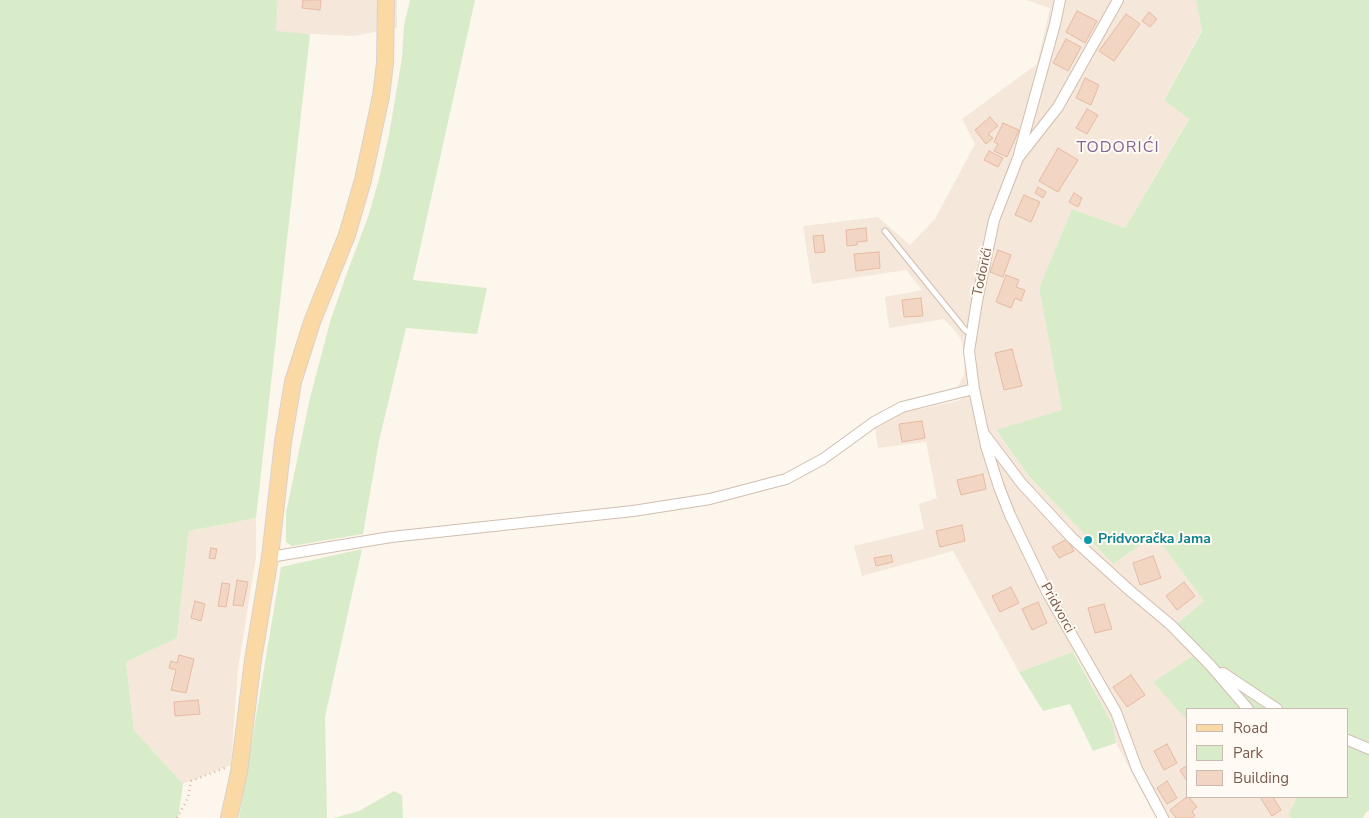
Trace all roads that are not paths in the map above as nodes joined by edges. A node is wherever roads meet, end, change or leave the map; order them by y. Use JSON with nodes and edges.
{"nodes":[{"id":1,"x":1060,"y":0,"type":"edge"},
{"id":2,"x":1118,"y":0,"type":"edge"},
{"id":3,"x":388,"y":5,"type":"edge"},
{"id":4,"x":1018,"y":158,"type":"junction"},
{"id":5,"x":885,"y":231,"type":"dead end"},
{"id":6,"x":970,"y":334,"type":"junction"},
{"id":7,"x":974,"y":389,"type":"junction"},
{"id":8,"x":983,"y":432,"type":"junction"},
{"id":9,"x":270,"y":557,"type":"junction"},
{"id":10,"x":1211,"y":666,"type":"junction"},
{"id":11,"x":1247,"y":708,"type":"edge"},
{"id":12,"x":1275,"y":708,"type":"edge"},
{"id":13,"x":1349,"y":740,"type":"edge"},
{"id":14,"x":1369,"y":749,"type":"edge"},
{"id":15,"x":228,"y":818,"type":"edge"},
{"id":16,"x":1163,"y":818,"type":"edge"}],
"edges":[{"from":1,"to":4,"type":"street","name":"Todorići"},
{"from":2,"to":4,"type":"street","name":"Todorići"},
{"from":3,"to":9,"type":"main road"},
{"from":4,"to":6,"type":"street","name":"Todorići"},
{"from":5,"to":6,"type":"lane"},
{"from":6,"to":7,"type":"street","name":"Todorići"},
{"from":7,"to":8,"type":"street","name":"Pridvorci"},
{"from":7,"to":9,"type":"street"},
{"from":8,"to":10,"type":"street"},
{"from":8,"to":16,"type":"street","name":"Pridvorci"},
{"from":9,"to":15,"type":"main road"},
{"from":10,"to":11,"type":"street"},
{"from":10,"to":12,"type":"street"},
{"from":13,"to":14,"type":"street"}]}
